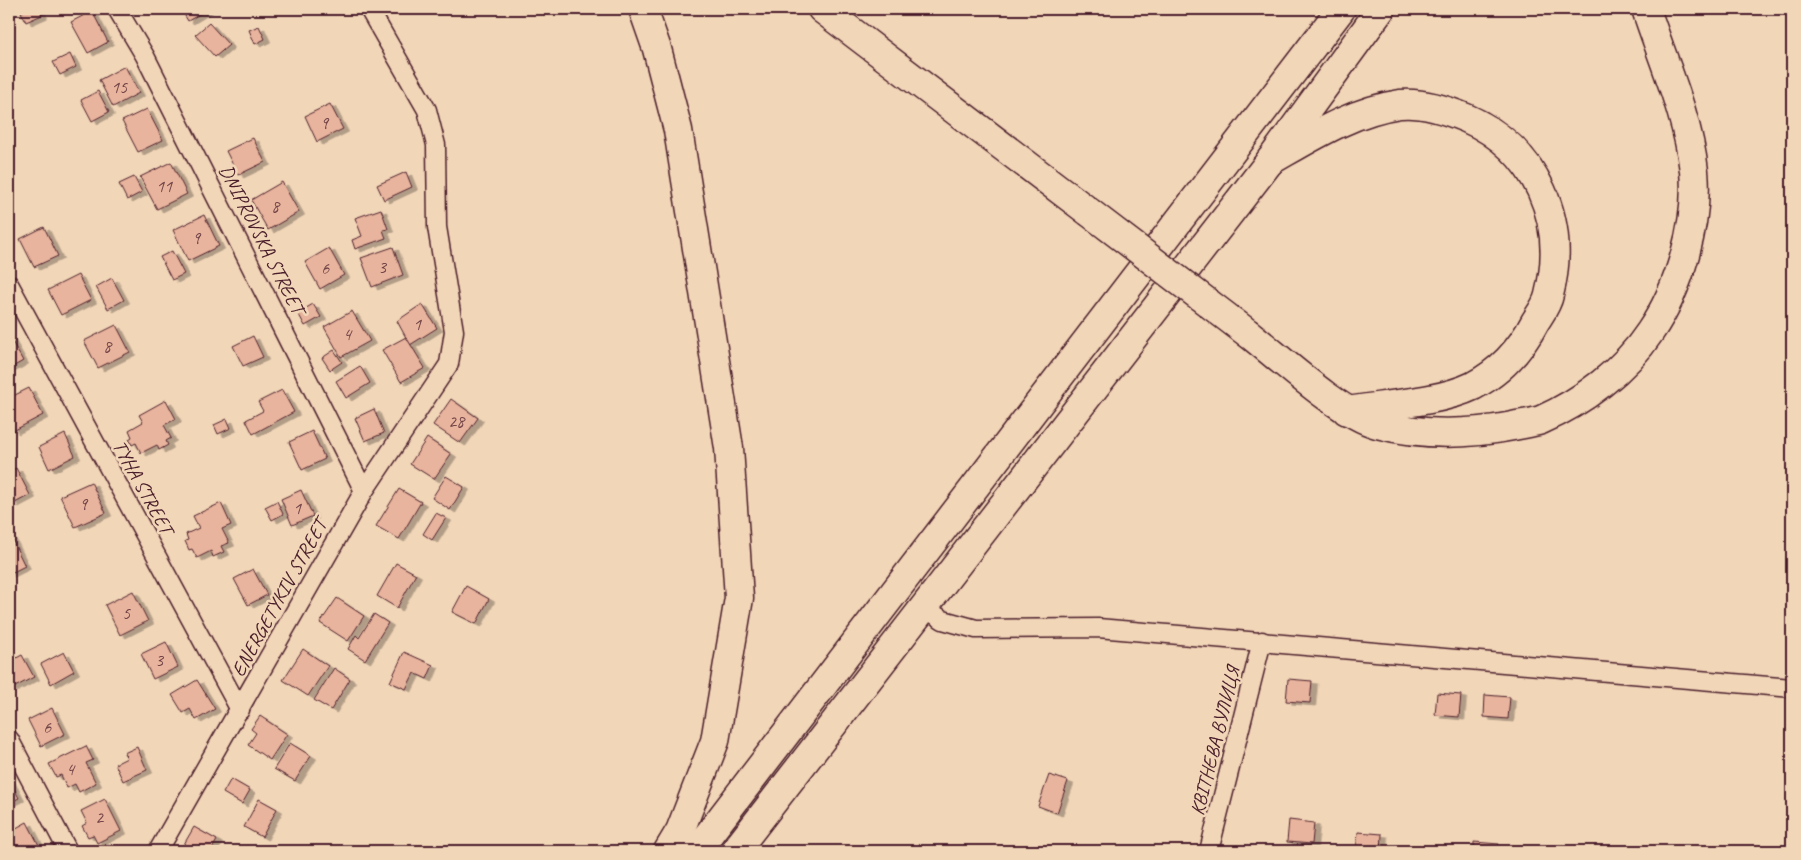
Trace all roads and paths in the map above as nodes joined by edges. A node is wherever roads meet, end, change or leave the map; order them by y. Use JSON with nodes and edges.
{"nodes":[{"id":1,"x":117,"y":9,"type":"edge"},
{"id":2,"x":369,"y":9,"type":"edge"},
{"id":3,"x":642,"y":9,"type":"edge"},
{"id":4,"x":822,"y":9,"type":"edge"},
{"id":5,"x":1341,"y":9,"type":"edge"},
{"id":6,"x":1381,"y":9,"type":"edge"},
{"id":7,"x":1646,"y":9,"type":"edge"},
{"id":8,"x":1270,"y":161,"type":"junction"},
{"id":9,"x":9,"y":284,"type":"edge"},
{"id":10,"x":1347,"y":411,"type":"junction"},
{"id":11,"x":364,"y":491,"type":"junction"},
{"id":12,"x":925,"y":608,"type":"junction"},
{"id":13,"x":1262,"y":641,"type":"junction"},
{"id":14,"x":1792,"y":688,"type":"edge"},
{"id":15,"x":240,"y":710,"type":"junction"},
{"id":16,"x":9,"y":739,"type":"edge"},
{"id":17,"x":68,"y":851,"type":"edge"},
{"id":18,"x":158,"y":851,"type":"edge"},
{"id":19,"x":668,"y":851,"type":"edge"},
{"id":20,"x":696,"y":851,"type":"edge"},
{"id":21,"x":735,"y":851,"type":"edge"},
{"id":22,"x":1209,"y":851,"type":"edge"}],
"edges":[{"from":1,"to":11,"type":"street","name":"DNIPROVSKA STREET"},
{"from":2,"to":11,"type":"street","name":"ENERGETYKIV STREET"},
{"from":3,"to":19,"type":"main road"},
{"from":4,"to":10,"type":"main road","bridge":true},
{"from":5,"to":20,"type":"main road"},
{"from":6,"to":8,"type":"main road"},
{"from":7,"to":10,"type":"main road"},
{"from":8,"to":10,"type":"main road"},
{"from":8,"to":12,"type":"main road"},
{"from":9,"to":15,"type":"street","name":"TYHA STREET"},
{"from":11,"to":15,"type":"street","name":"ENERGETYKIV STREET"},
{"from":12,"to":13,"type":"street"},
{"from":12,"to":21,"type":"main road"},
{"from":13,"to":14,"type":"street"},
{"from":13,"to":22,"type":"street","name":"КВІТНЕВА ВУЛИЦЯ"},
{"from":15,"to":18,"type":"street","name":"ENERGETYKIV STREET"},
{"from":16,"to":17,"type":"street"}]}
